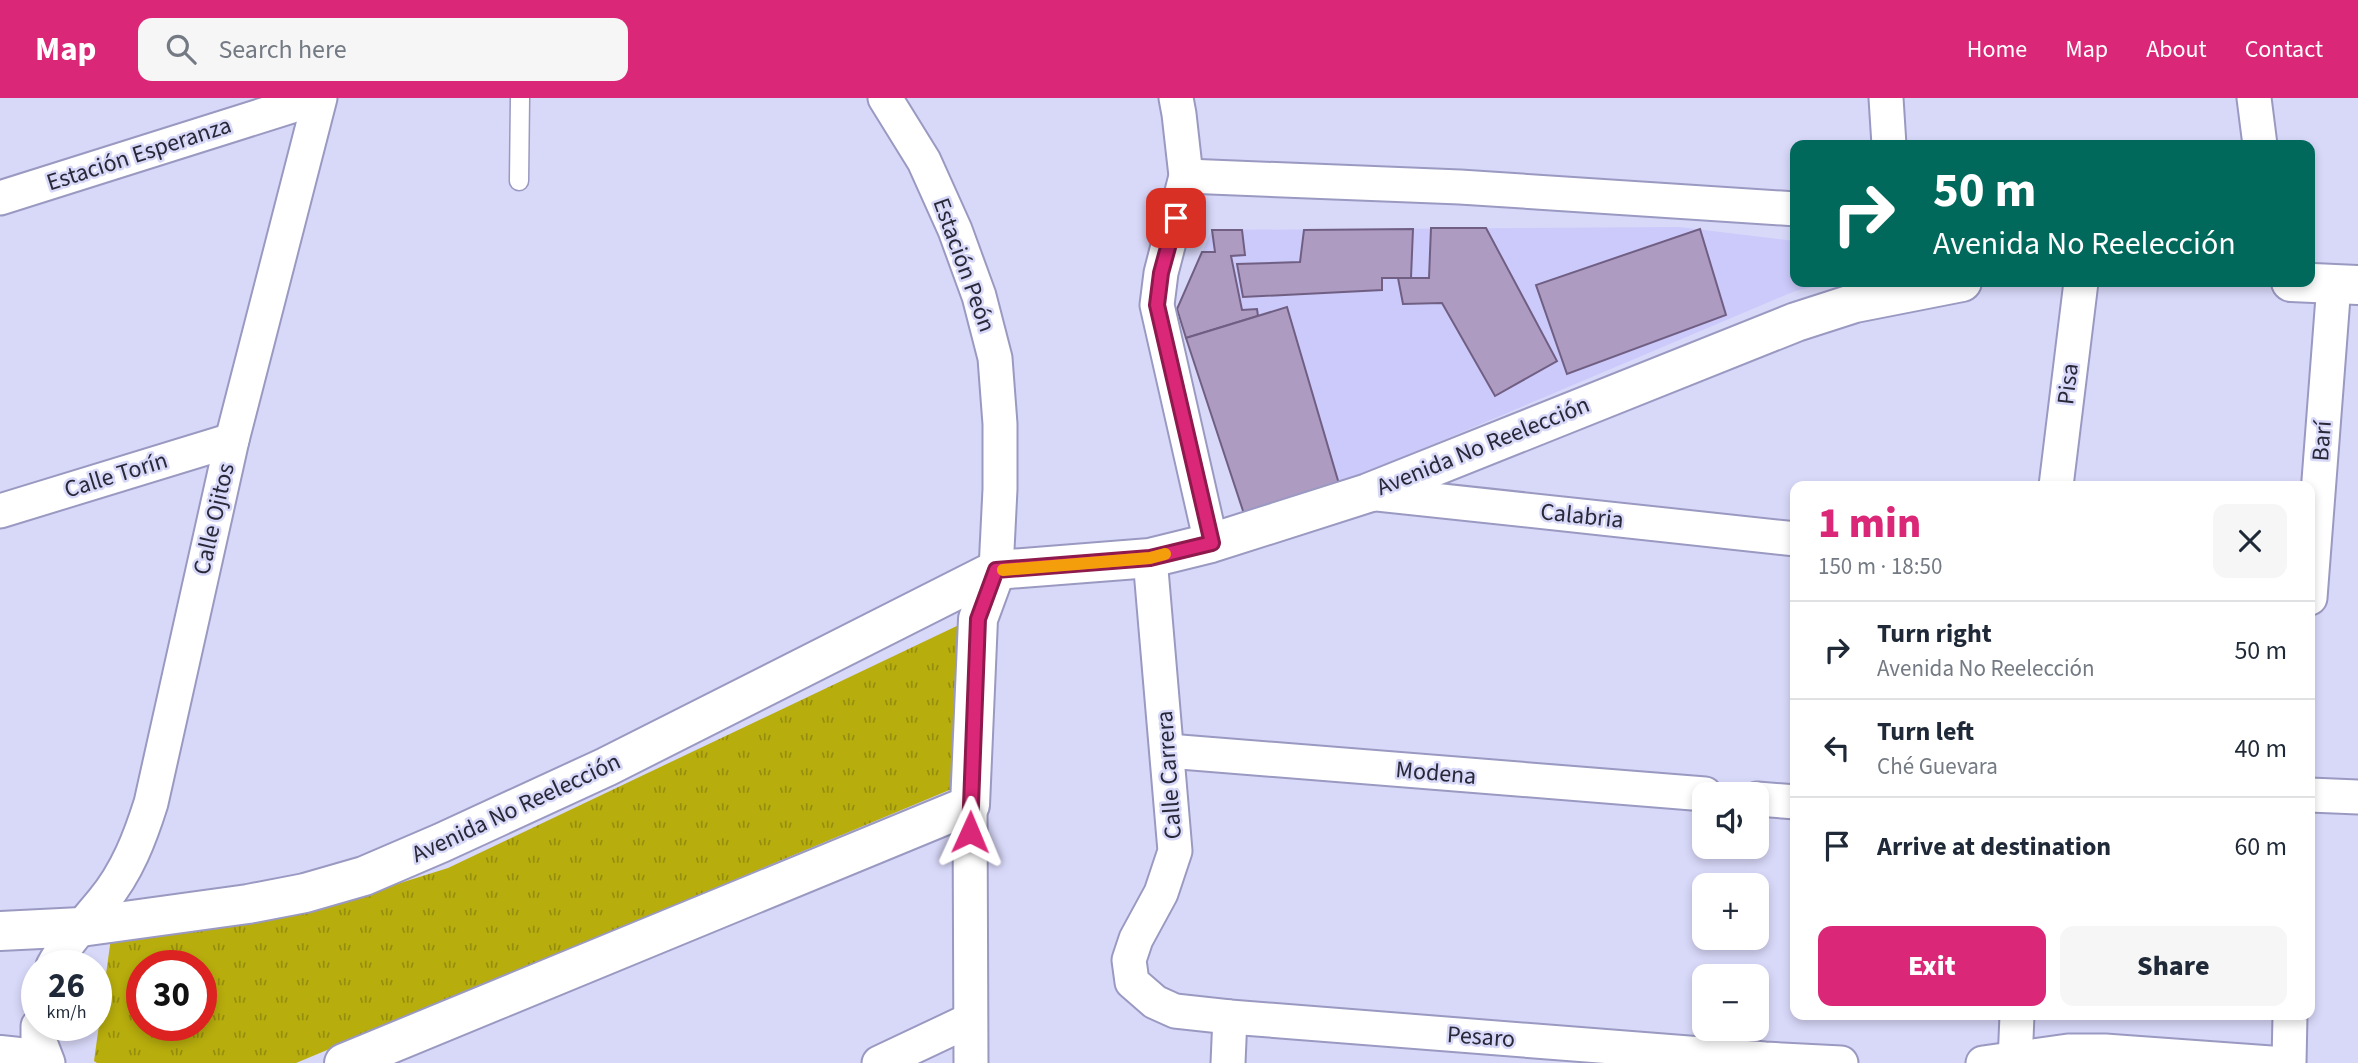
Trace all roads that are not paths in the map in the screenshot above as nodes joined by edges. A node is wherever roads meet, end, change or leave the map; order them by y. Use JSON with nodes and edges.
{"nodes":[{"id":1,"x":319,"y":98,"type":"edge"},
{"id":2,"x":520,"y":98,"type":"edge"},
{"id":3,"x":885,"y":98,"type":"edge"},
{"id":4,"x":1176,"y":98,"type":"edge"},
{"id":5,"x":1886,"y":98,"type":"edge"},
{"id":6,"x":2254,"y":98,"type":"edge"},
{"id":7,"x":1889,"y":140,"type":"edge"},
{"id":8,"x":2259,"y":140,"type":"edge"},
{"id":9,"x":1186,"y":176,"type":"junction"},
{"id":10,"x":519,"y":181,"type":"dead end"},
{"id":11,"x":0,"y":198,"type":"edge"},
{"id":12,"x":1790,"y":209,"type":"edge"},
{"id":13,"x":2315,"y":283,"type":"edge"},
{"id":14,"x":2346,"y":285,"type":"edge"},
{"id":15,"x":1934,"y":287,"type":"edge"},
{"id":16,"x":2080,"y":287,"type":"edge"},
{"id":17,"x":232,"y":440,"type":"junction"},
{"id":18,"x":2057,"y":481,"type":"edge"},
{"id":19,"x":1368,"y":493,"type":"junction"},
{"id":20,"x":0,"y":511,"type":"edge"},
{"id":21,"x":1790,"y":538,"type":"edge"},
{"id":22,"x":1212,"y":543,"type":"junction"},
{"id":23,"x":2315,"y":555,"type":"edge"},
{"id":24,"x":1150,"y":558,"type":"junction"},
{"id":25,"x":996,"y":570,"type":"junction"},
{"id":26,"x":1168,"y":751,"type":"junction"},
{"id":27,"x":1692,"y":793,"type":"edge"},
{"id":28,"x":2315,"y":795,"type":"edge"},
{"id":29,"x":2358,"y":797,"type":"edge"},
{"id":30,"x":1769,"y":800,"type":"edge"},
{"id":31,"x":1790,"y":802,"type":"edge"},
{"id":32,"x":970,"y":805,"type":"junction"},
{"id":33,"x":81,"y":927,"type":"junction"},
{"id":34,"x":0,"y":932,"type":"edge"},
{"id":35,"x":64,"y":950,"type":"edge"},
{"id":36,"x":1132,"y":982,"type":"joint"},
{"id":37,"x":1230,"y":1017,"type":"junction"},
{"id":38,"x":970,"y":1020,"type":"junction"},
{"id":39,"x":2016,"y":1020,"type":"edge"},
{"id":40,"x":2290,"y":1020,"type":"edge"},
{"id":41,"x":40,"y":1041,"type":"edge"},
{"id":42,"x":0,"y":1055,"type":"edge"},
{"id":43,"x":1765,"y":1061,"type":"edge"},
{"id":44,"x":2004,"y":1061,"type":"edge"},
{"id":45,"x":38,"y":1063,"type":"edge"},
{"id":46,"x":48,"y":1063,"type":"edge"},
{"id":47,"x":344,"y":1063,"type":"edge"},
{"id":48,"x":879,"y":1063,"type":"edge"},
{"id":49,"x":971,"y":1063,"type":"edge"},
{"id":50,"x":1228,"y":1063,"type":"edge"},
{"id":51,"x":1841,"y":1063,"type":"edge"},
{"id":52,"x":2271,"y":1063,"type":"edge"},
{"id":53,"x":2288,"y":1063,"type":"edge"}],
"edges":[{"from":1,"to":11,"type":"street","name":"Estación Esperanza"},
{"from":1,"to":17,"type":"street","name":"Calle Ojitos"},
{"from":2,"to":10,"type":"lane"},
{"from":3,"to":25,"type":"street","name":"Estación Peón"},
{"from":4,"to":9,"type":"street"},
{"from":5,"to":7,"type":"street"},
{"from":6,"to":8,"type":"street"},
{"from":9,"to":12,"type":"street"},
{"from":9,"to":22,"type":"street"},
{"from":13,"to":14,"type":"street"},
{"from":14,"to":23,"type":"street","name":"Barí"},
{"from":15,"to":19,"type":"street","name":"Avenida No Reelección"},
{"from":16,"to":18,"type":"street","name":"Pisa"},
{"from":17,"to":20,"type":"street","name":"Calle Torín"},
{"from":17,"to":33,"type":"street","name":"Calle Ojitos"},
{"from":19,"to":21,"type":"street","name":"Calabria"},
{"from":19,"to":22,"type":"street","name":"Avenida No Reelección"},
{"from":22,"to":24,"type":"street","name":"Avenida No Reelección"},
{"from":24,"to":25,"type":"street","name":"Avenida No Reelección"},
{"from":24,"to":26,"type":"street","name":"Calle Carrera"},
{"from":25,"to":32,"type":"street"},
{"from":25,"to":33,"type":"street","name":"Avenida No Reelección"},
{"from":26,"to":27,"type":"street","name":"Modena"},
{"from":26,"to":36,"type":"street","name":"Calle Carrera"},
{"from":28,"to":29,"type":"street"},
{"from":30,"to":31,"type":"street"},
{"from":32,"to":38,"type":"street"},
{"from":32,"to":47,"type":"street"},
{"from":33,"to":34,"type":"street","name":"Avenida No Reelección"},
{"from":33,"to":35,"type":"street","name":"Calle Ojitos"},
{"from":36,"to":37,"type":"street","name":"Pesaro"},
{"from":37,"to":43,"type":"street","name":"Pesaro"},
{"from":37,"to":50,"type":"street"},
{"from":38,"to":48,"type":"street"},
{"from":38,"to":49,"type":"street"},
{"from":39,"to":44,"type":"street"},
{"from":40,"to":53,"type":"street"},
{"from":41,"to":46,"type":"street"},
{"from":42,"to":45,"type":"street"},
{"from":43,"to":51,"type":"street","name":"Pesaro"},
{"from":44,"to":52,"type":"street"}]}
